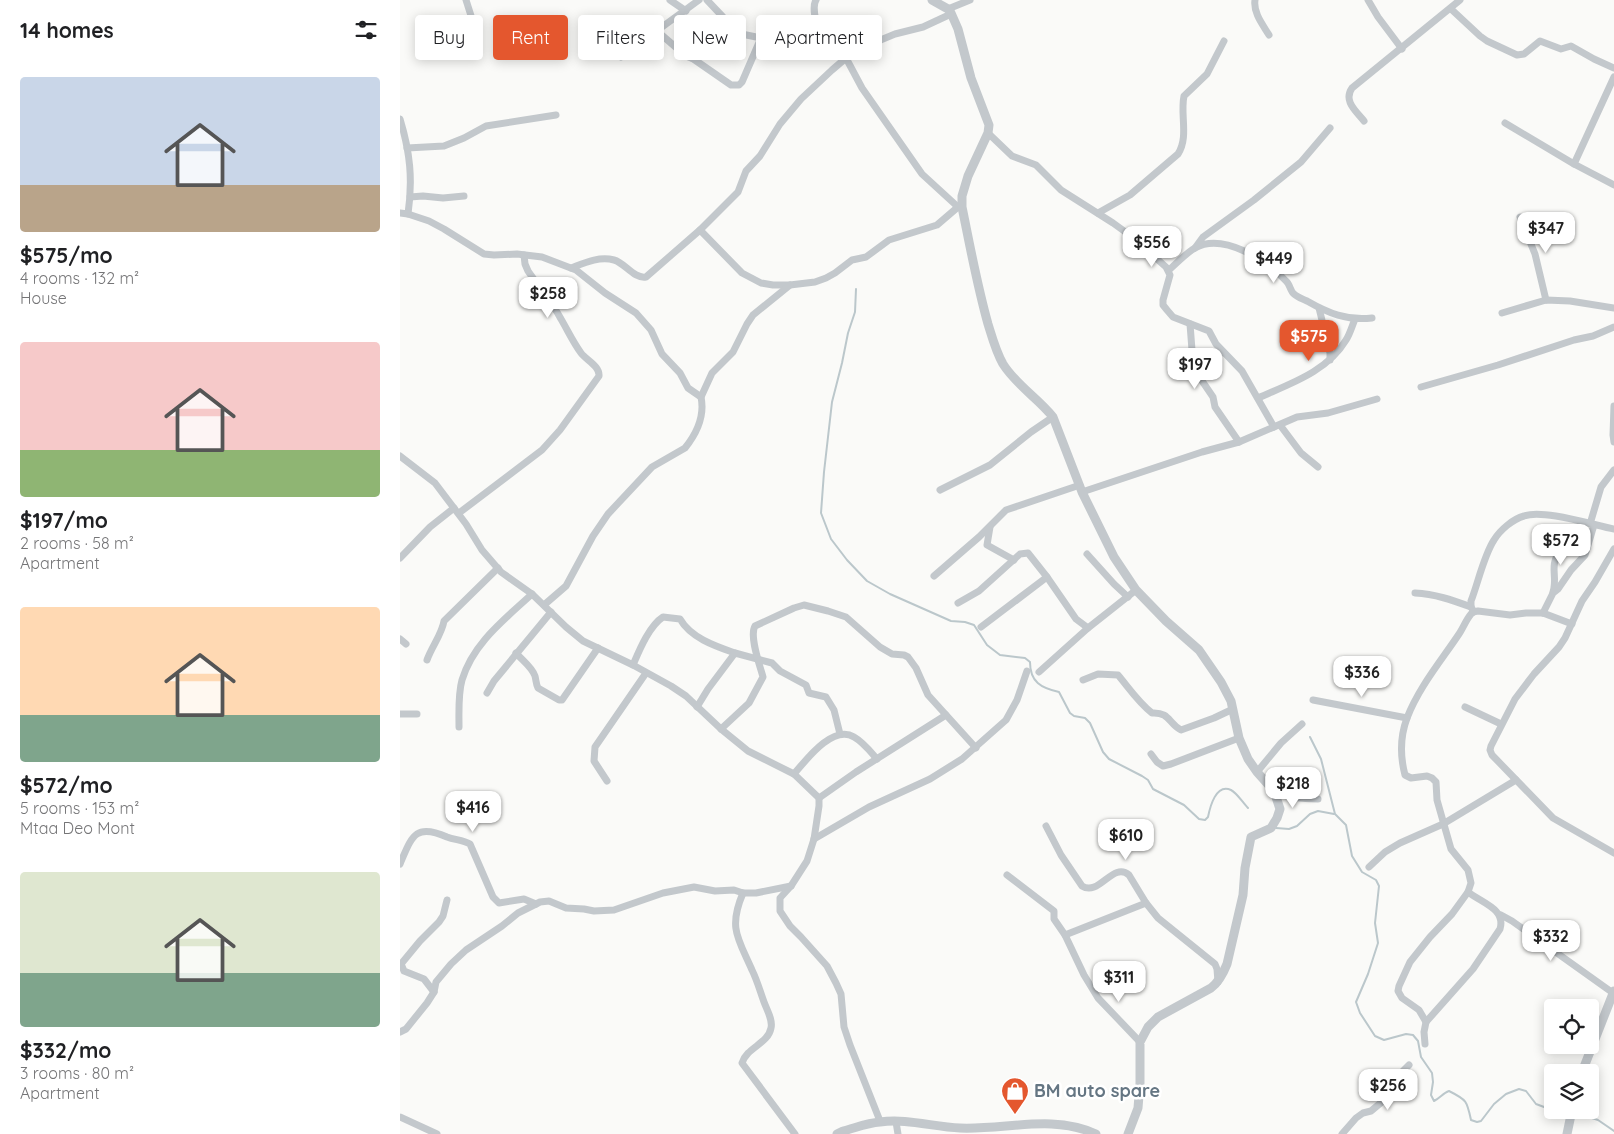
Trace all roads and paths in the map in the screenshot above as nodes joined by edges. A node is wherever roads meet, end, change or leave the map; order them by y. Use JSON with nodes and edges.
{"nodes":[{"id":1,"x":466,"y":0,"type":"edge"},
{"id":2,"x":670,"y":0,"type":"edge"},
{"id":3,"x":699,"y":0,"type":"edge"},
{"id":4,"x":707,"y":0,"type":"edge"},
{"id":5,"x":816,"y":0,"type":"edge"},
{"id":6,"x":932,"y":0,"type":"edge"},
{"id":7,"x":970,"y":0,"type":"edge"},
{"id":8,"x":1255,"y":0,"type":"edge"},
{"id":9,"x":1368,"y":0,"type":"edge"},
{"id":10,"x":1460,"y":0,"type":"edge"},
{"id":11,"x":1451,"y":8,"type":"junction"},
{"id":12,"x":686,"y":11,"type":"junction"},
{"id":13,"x":950,"y":12,"type":"junction"},
{"id":14,"x":471,"y":15,"type":"edge"},
{"id":15,"x":721,"y":15,"type":"edge"},
{"id":16,"x":815,"y":15,"type":"edge"},
{"id":17,"x":664,"y":25,"type":"edge"},
{"id":18,"x":1269,"y":35,"type":"dead end"},
{"id":19,"x":664,"y":37,"type":"edge"},
{"id":20,"x":882,"y":40,"type":"edge"},
{"id":21,"x":1224,"y":41,"type":"dead end"},
{"id":22,"x":674,"y":46,"type":"edge"},
{"id":23,"x":1402,"y":49,"type":"junction"},
{"id":24,"x":756,"y":50,"type":"edge"},
{"id":25,"x":695,"y":60,"type":"edge"},
{"id":26,"x":844,"y":60,"type":"edge"},
{"id":27,"x":847,"y":60,"type":"edge"},
{"id":28,"x":1614,"y":68,"type":"edge"},
{"id":29,"x":1614,"y":77,"type":"edge"},
{"id":30,"x":556,"y":115,"type":"dead end"},
{"id":31,"x":400,"y":118,"type":"edge"},
{"id":32,"x":1364,"y":121,"type":"dead end"},
{"id":33,"x":1505,"y":123,"type":"dead end"},
{"id":34,"x":1330,"y":128,"type":"dead end"},
{"id":35,"x":988,"y":133,"type":"junction"},
{"id":36,"x":407,"y":148,"type":"junction"},
{"id":37,"x":1574,"y":164,"type":"junction"},
{"id":38,"x":1614,"y":185,"type":"edge"},
{"id":39,"x":464,"y":196,"type":"dead end"},
{"id":40,"x":410,"y":198,"type":"junction"},
{"id":41,"x":960,"y":207,"type":"junction"},
{"id":42,"x":1098,"y":213,"type":"junction"},
{"id":43,"x":404,"y":214,"type":"edge"},
{"id":44,"x":1520,"y":217,"type":"dead end"},
{"id":45,"x":700,"y":230,"type":"junction"},
{"id":46,"x":1195,"y":248,"type":"junction"},
{"id":47,"x":524,"y":255,"type":"junction"},
{"id":48,"x":570,"y":268,"type":"junction"},
{"id":49,"x":1169,"y":270,"type":"junction"},
{"id":50,"x":790,"y":285,"type":"junction"},
{"id":51,"x":1546,"y":300,"type":"junction"},
{"id":52,"x":1319,"y":308,"type":"junction"},
{"id":53,"x":1614,"y":308,"type":"edge"},
{"id":54,"x":1502,"y":313,"type":"dead end"},
{"id":55,"x":1355,"y":318,"type":"junction"},
{"id":56,"x":1372,"y":318,"type":"dead end"},
{"id":57,"x":1190,"y":324,"type":"junction"},
{"id":58,"x":1614,"y":327,"type":"edge"},
{"id":59,"x":1330,"y":360,"type":"junction"},
{"id":60,"x":1421,"y":387,"type":"dead end"},
{"id":61,"x":701,"y":397,"type":"junction"},
{"id":62,"x":1258,"y":398,"type":"junction"},
{"id":63,"x":1377,"y":400,"type":"dead end"},
{"id":64,"x":1614,"y":406,"type":"edge"},
{"id":65,"x":1053,"y":417,"type":"junction"},
{"id":66,"x":1277,"y":426,"type":"junction"},
{"id":67,"x":1240,"y":442,"type":"junction"},
{"id":68,"x":1614,"y":442,"type":"edge"},
{"id":69,"x":400,"y":456,"type":"edge"},
{"id":70,"x":1318,"y":467,"type":"dead end"},
{"id":71,"x":1614,"y":470,"type":"edge"},
{"id":72,"x":1081,"y":488,"type":"junction"},
{"id":73,"x":940,"y":490,"type":"dead end"},
{"id":74,"x":456,"y":511,"type":"junction"},
{"id":75,"x":1589,"y":524,"type":"junction"},
{"id":76,"x":991,"y":525,"type":"junction"},
{"id":77,"x":1614,"y":529,"type":"edge"},
{"id":78,"x":1614,"y":549,"type":"edge"},
{"id":79,"x":1087,"y":554,"type":"dead end"},
{"id":80,"x":400,"y":558,"type":"edge"},
{"id":81,"x":1014,"y":560,"type":"junction"},
{"id":82,"x":498,"y":568,"type":"junction"},
{"id":83,"x":934,"y":576,"type":"dead end"},
{"id":84,"x":1047,"y":577,"type":"junction"},
{"id":85,"x":1136,"y":590,"type":"junction"},
{"id":86,"x":1415,"y":593,"type":"dead end"},
{"id":87,"x":532,"y":594,"type":"junction"},
{"id":88,"x":1553,"y":594,"type":"junction"},
{"id":89,"x":1128,"y":597,"type":"junction"},
{"id":90,"x":958,"y":603,"type":"dead end"},
{"id":91,"x":544,"y":604,"type":"junction"},
{"id":92,"x":1472,"y":609,"type":"junction"},
{"id":93,"x":551,"y":612,"type":"junction"},
{"id":94,"x":1542,"y":613,"type":"junction"},
{"id":95,"x":1572,"y":624,"type":"junction"},
{"id":96,"x":981,"y":627,"type":"dead end"},
{"id":97,"x":1088,"y":628,"type":"junction"},
{"id":98,"x":598,"y":648,"type":"junction"},
{"id":99,"x":516,"y":653,"type":"junction"},
{"id":100,"x":735,"y":653,"type":"junction"},
{"id":101,"x":758,"y":659,"type":"junction"},
{"id":102,"x":427,"y":660,"type":"dead end"},
{"id":103,"x":634,"y":665,"type":"junction"},
{"id":104,"x":1027,"y":671,"type":"dead end"},
{"id":105,"x":1039,"y":672,"type":"dead end"},
{"id":106,"x":646,"y":673,"type":"junction"},
{"id":107,"x":1083,"y":680,"type":"dead end"},
{"id":108,"x":487,"y":693,"type":"dead end"},
{"id":109,"x":1313,"y":700,"type":"dead end"},
{"id":110,"x":697,"y":707,"type":"junction"},
{"id":111,"x":1465,"y":707,"type":"dead end"},
{"id":112,"x":1233,"y":709,"type":"junction"},
{"id":113,"x":400,"y":714,"type":"edge"},
{"id":114,"x":417,"y":714,"type":"dead end"},
{"id":115,"x":946,"y":715,"type":"junction"},
{"id":116,"x":1407,"y":718,"type":"junction"},
{"id":117,"x":1302,"y":724,"type":"dead end"},
{"id":118,"x":1501,"y":724,"type":"junction"},
{"id":119,"x":459,"y":727,"type":"dead end"},
{"id":120,"x":721,"y":730,"type":"junction"},
{"id":121,"x":840,"y":734,"type":"junction"},
{"id":122,"x":1239,"y":738,"type":"junction"},
{"id":123,"x":976,"y":748,"type":"junction"},
{"id":124,"x":1151,"y":754,"type":"dead end"},
{"id":125,"x":877,"y":759,"type":"junction"},
{"id":126,"x":1257,"y":772,"type":"junction"},
{"id":127,"x":794,"y":774,"type":"junction"},
{"id":128,"x":1516,"y":780,"type":"junction"},
{"id":129,"x":607,"y":781,"type":"dead end"},
{"id":130,"x":1274,"y":790,"type":"junction"},
{"id":131,"x":819,"y":798,"type":"junction"},
{"id":132,"x":1318,"y":799,"type":"dead end"},
{"id":133,"x":1443,"y":824,"type":"junction"},
{"id":134,"x":1046,"y":826,"type":"dead end"},
{"id":135,"x":814,"y":840,"type":"junction"},
{"id":136,"x":1614,"y":853,"type":"edge"},
{"id":137,"x":400,"y":864,"type":"edge"},
{"id":138,"x":1369,"y":868,"type":"dead end"},
{"id":139,"x":1007,"y":875,"type":"dead end"},
{"id":140,"x":791,"y":886,"type":"junction"},
{"id":141,"x":1468,"y":892,"type":"junction"},
{"id":142,"x":743,"y":893,"type":"junction"},
{"id":143,"x":447,"y":900,"type":"dead end"},
{"id":144,"x":1146,"y":903,"type":"junction"},
{"id":145,"x":536,"y":904,"type":"junction"},
{"id":146,"x":1500,"y":915,"type":"junction"},
{"id":147,"x":1064,"y":935,"type":"junction"},
{"id":148,"x":1218,"y":982,"type":"junction"},
{"id":149,"x":434,"y":992,"type":"junction"},
{"id":150,"x":1614,"y":992,"type":"edge"},
{"id":151,"x":1426,"y":1022,"type":"junction"},
{"id":152,"x":400,"y":1032,"type":"edge"},
{"id":153,"x":1140,"y":1042,"type":"junction"},
{"id":154,"x":1425,"y":1044,"type":"dead end"},
{"id":155,"x":1585,"y":1064,"type":"edge"},
{"id":156,"x":1409,"y":1065,"type":"dead end"},
{"id":157,"x":400,"y":1117,"type":"edge"},
{"id":158,"x":1570,"y":1119,"type":"edge"},
{"id":159,"x":880,"y":1121,"type":"junction"},
{"id":160,"x":896,"y":1122,"type":"junction"},
{"id":161,"x":437,"y":1134,"type":"edge"},
{"id":162,"x":794,"y":1134,"type":"edge"},
{"id":163,"x":837,"y":1134,"type":"edge"},
{"id":164,"x":898,"y":1134,"type":"edge"},
{"id":165,"x":1096,"y":1134,"type":"edge"},
{"id":166,"x":1128,"y":1134,"type":"edge"},
{"id":167,"x":1342,"y":1134,"type":"edge"},
{"id":168,"x":1567,"y":1134,"type":"edge"}],
"edges":[{"from":1,"to":14,"type":"street"},
{"from":2,"to":12,"type":"street"},
{"from":3,"to":12,"type":"street"},
{"from":4,"to":15,"type":"street"},
{"from":5,"to":16,"type":"street"},
{"from":6,"to":13,"type":"street"},
{"from":7,"to":13,"type":"street"},
{"from":8,"to":18,"type":"street"},
{"from":9,"to":23,"type":"street"},
{"from":10,"to":11,"type":"street"},
{"from":11,"to":23,"type":"street"},
{"from":11,"to":28,"type":"street"},
{"from":12,"to":17,"type":"street"},
{"from":13,"to":20,"type":"street"},
{"from":13,"to":35,"type":"street"},
{"from":19,"to":22,"type":"street"},
{"from":21,"to":42,"type":"street"},
{"from":23,"to":32,"type":"street"},
{"from":24,"to":25,"type":"street"},
{"from":26,"to":45,"type":"street"},
{"from":27,"to":41,"type":"street"},
{"from":29,"to":37,"type":"street"},
{"from":30,"to":36,"type":"street"},
{"from":31,"to":36,"type":"street"},
{"from":33,"to":37,"type":"street"},
{"from":34,"to":46,"type":"street"},
{"from":35,"to":41,"type":"street"},
{"from":35,"to":42,"type":"street"},
{"from":36,"to":40,"type":"street"},
{"from":37,"to":38,"type":"street"},
{"from":39,"to":40,"type":"street"},
{"from":40,"to":43,"type":"street"},
{"from":41,"to":50,"type":"street"},
{"from":41,"to":65,"type":"street"},
{"from":42,"to":49,"type":"street"},
{"from":43,"to":47,"type":"street"},
{"from":44,"to":51,"type":"street"},
{"from":45,"to":48,"type":"street"},
{"from":45,"to":50,"type":"street"},
{"from":46,"to":49,"type":"street"},
{"from":46,"to":52,"type":"street"},
{"from":47,"to":48,"type":"street"},
{"from":47,"to":74,"type":"street"},
{"from":48,"to":61,"type":"street"},
{"from":49,"to":57,"type":"street"},
{"from":50,"to":61,"type":"street"},
{"from":51,"to":53,"type":"street"},
{"from":51,"to":54,"type":"street"},
{"from":52,"to":55,"type":"street"},
{"from":52,"to":59,"type":"street"},
{"from":55,"to":56,"type":"street"},
{"from":55,"to":59,"type":"street"},
{"from":57,"to":62,"type":"street"},
{"from":57,"to":67,"type":"street"},
{"from":58,"to":60,"type":"street"},
{"from":59,"to":62,"type":"street"},
{"from":61,"to":91,"type":"street"},
{"from":62,"to":66,"type":"street"},
{"from":63,"to":66,"type":"street"},
{"from":64,"to":68,"type":"street"},
{"from":65,"to":72,"type":"street"},
{"from":65,"to":73,"type":"street"},
{"from":66,"to":67,"type":"street"},
{"from":66,"to":70,"type":"street"},
{"from":67,"to":72,"type":"street"},
{"from":69,"to":74,"type":"street"},
{"from":71,"to":75,"type":"street"},
{"from":72,"to":76,"type":"street"},
{"from":72,"to":85,"type":"street"},
{"from":74,"to":80,"type":"street"},
{"from":74,"to":82,"type":"street"},
{"from":75,"to":77,"type":"street"},
{"from":75,"to":88,"type":"street"},
{"from":75,"to":88,"type":"street"},
{"from":75,"to":92,"type":"street"},
{"from":76,"to":81,"type":"street"},
{"from":76,"to":83,"type":"street"},
{"from":78,"to":95,"type":"street"},
{"from":79,"to":89,"type":"street"},
{"from":81,"to":84,"type":"street"},
{"from":81,"to":90,"type":"street"},
{"from":82,"to":87,"type":"street"},
{"from":82,"to":102,"type":"street"},
{"from":84,"to":96,"type":"street"},
{"from":84,"to":97,"type":"street"},
{"from":85,"to":89,"type":"street"},
{"from":85,"to":112,"type":"street"},
{"from":86,"to":92,"type":"street"},
{"from":87,"to":91,"type":"street"},
{"from":87,"to":119,"type":"street"},
{"from":88,"to":94,"type":"street"},
{"from":89,"to":97,"type":"street"},
{"from":91,"to":93,"type":"street"},
{"from":92,"to":94,"type":"street"},
{"from":92,"to":116,"type":"street"},
{"from":93,"to":98,"type":"street"},
{"from":93,"to":99,"type":"street"},
{"from":94,"to":95,"type":"street"},
{"from":95,"to":118,"type":"street"},
{"from":97,"to":105,"type":"street"},
{"from":98,"to":99,"type":"street"},
{"from":98,"to":103,"type":"street"},
{"from":99,"to":108,"type":"street"},
{"from":100,"to":101,"type":"street"},
{"from":100,"to":103,"type":"street"},
{"from":100,"to":110,"type":"street"},
{"from":101,"to":115,"type":"street"},
{"from":101,"to":120,"type":"street"},
{"from":101,"to":121,"type":"street"},
{"from":103,"to":106,"type":"street"},
{"from":104,"to":123,"type":"street"},
{"from":106,"to":110,"type":"street"},
{"from":106,"to":129,"type":"street"},
{"from":107,"to":112,"type":"street"},
{"from":109,"to":116,"type":"street"},
{"from":110,"to":120,"type":"street"},
{"from":111,"to":118,"type":"street"},
{"from":112,"to":122,"type":"street"},
{"from":113,"to":114,"type":"street"},
{"from":115,"to":123,"type":"street"},
{"from":115,"to":125,"type":"street"},
{"from":116,"to":133,"type":"street"},
{"from":117,"to":126,"type":"street"},
{"from":118,"to":128,"type":"street"},
{"from":120,"to":127,"type":"street"},
{"from":121,"to":125,"type":"street"},
{"from":121,"to":127,"type":"street"},
{"from":122,"to":124,"type":"street"},
{"from":122,"to":126,"type":"street"},
{"from":123,"to":135,"type":"street"},
{"from":125,"to":131,"type":"street"},
{"from":126,"to":130,"type":"street"},
{"from":127,"to":131,"type":"street"},
{"from":128,"to":133,"type":"street"},
{"from":128,"to":136,"type":"street"},
{"from":130,"to":132,"type":"street"},
{"from":130,"to":148,"type":"street"},
{"from":131,"to":135,"type":"street"},
{"from":133,"to":138,"type":"street"},
{"from":133,"to":141,"type":"street"},
{"from":134,"to":144,"type":"street"},
{"from":135,"to":140,"type":"street"},
{"from":137,"to":145,"type":"street"},
{"from":139,"to":147,"type":"street"},
{"from":140,"to":142,"type":"street"},
{"from":140,"to":159,"type":"street"},
{"from":141,"to":146,"type":"street"},
{"from":141,"to":151,"type":"street"},
{"from":142,"to":145,"type":"street"},
{"from":142,"to":162,"type":"street"},
{"from":143,"to":149,"type":"street"},
{"from":144,"to":147,"type":"street"},
{"from":144,"to":148,"type":"street"},
{"from":145,"to":149,"type":"street"},
{"from":146,"to":150,"type":"street"},
{"from":146,"to":151,"type":"street"},
{"from":147,"to":153,"type":"street"},
{"from":148,"to":153,"type":"street"},
{"from":149,"to":152,"type":"street"},
{"from":150,"to":155,"type":"street"},
{"from":151,"to":154,"type":"street"},
{"from":153,"to":166,"type":"street"},
{"from":156,"to":167,"type":"street"},
{"from":157,"to":161,"type":"street"},
{"from":158,"to":168,"type":"street"},
{"from":159,"to":160,"type":"street"},
{"from":159,"to":163,"type":"street"},
{"from":160,"to":164,"type":"street"},
{"from":160,"to":165,"type":"street"}]}
